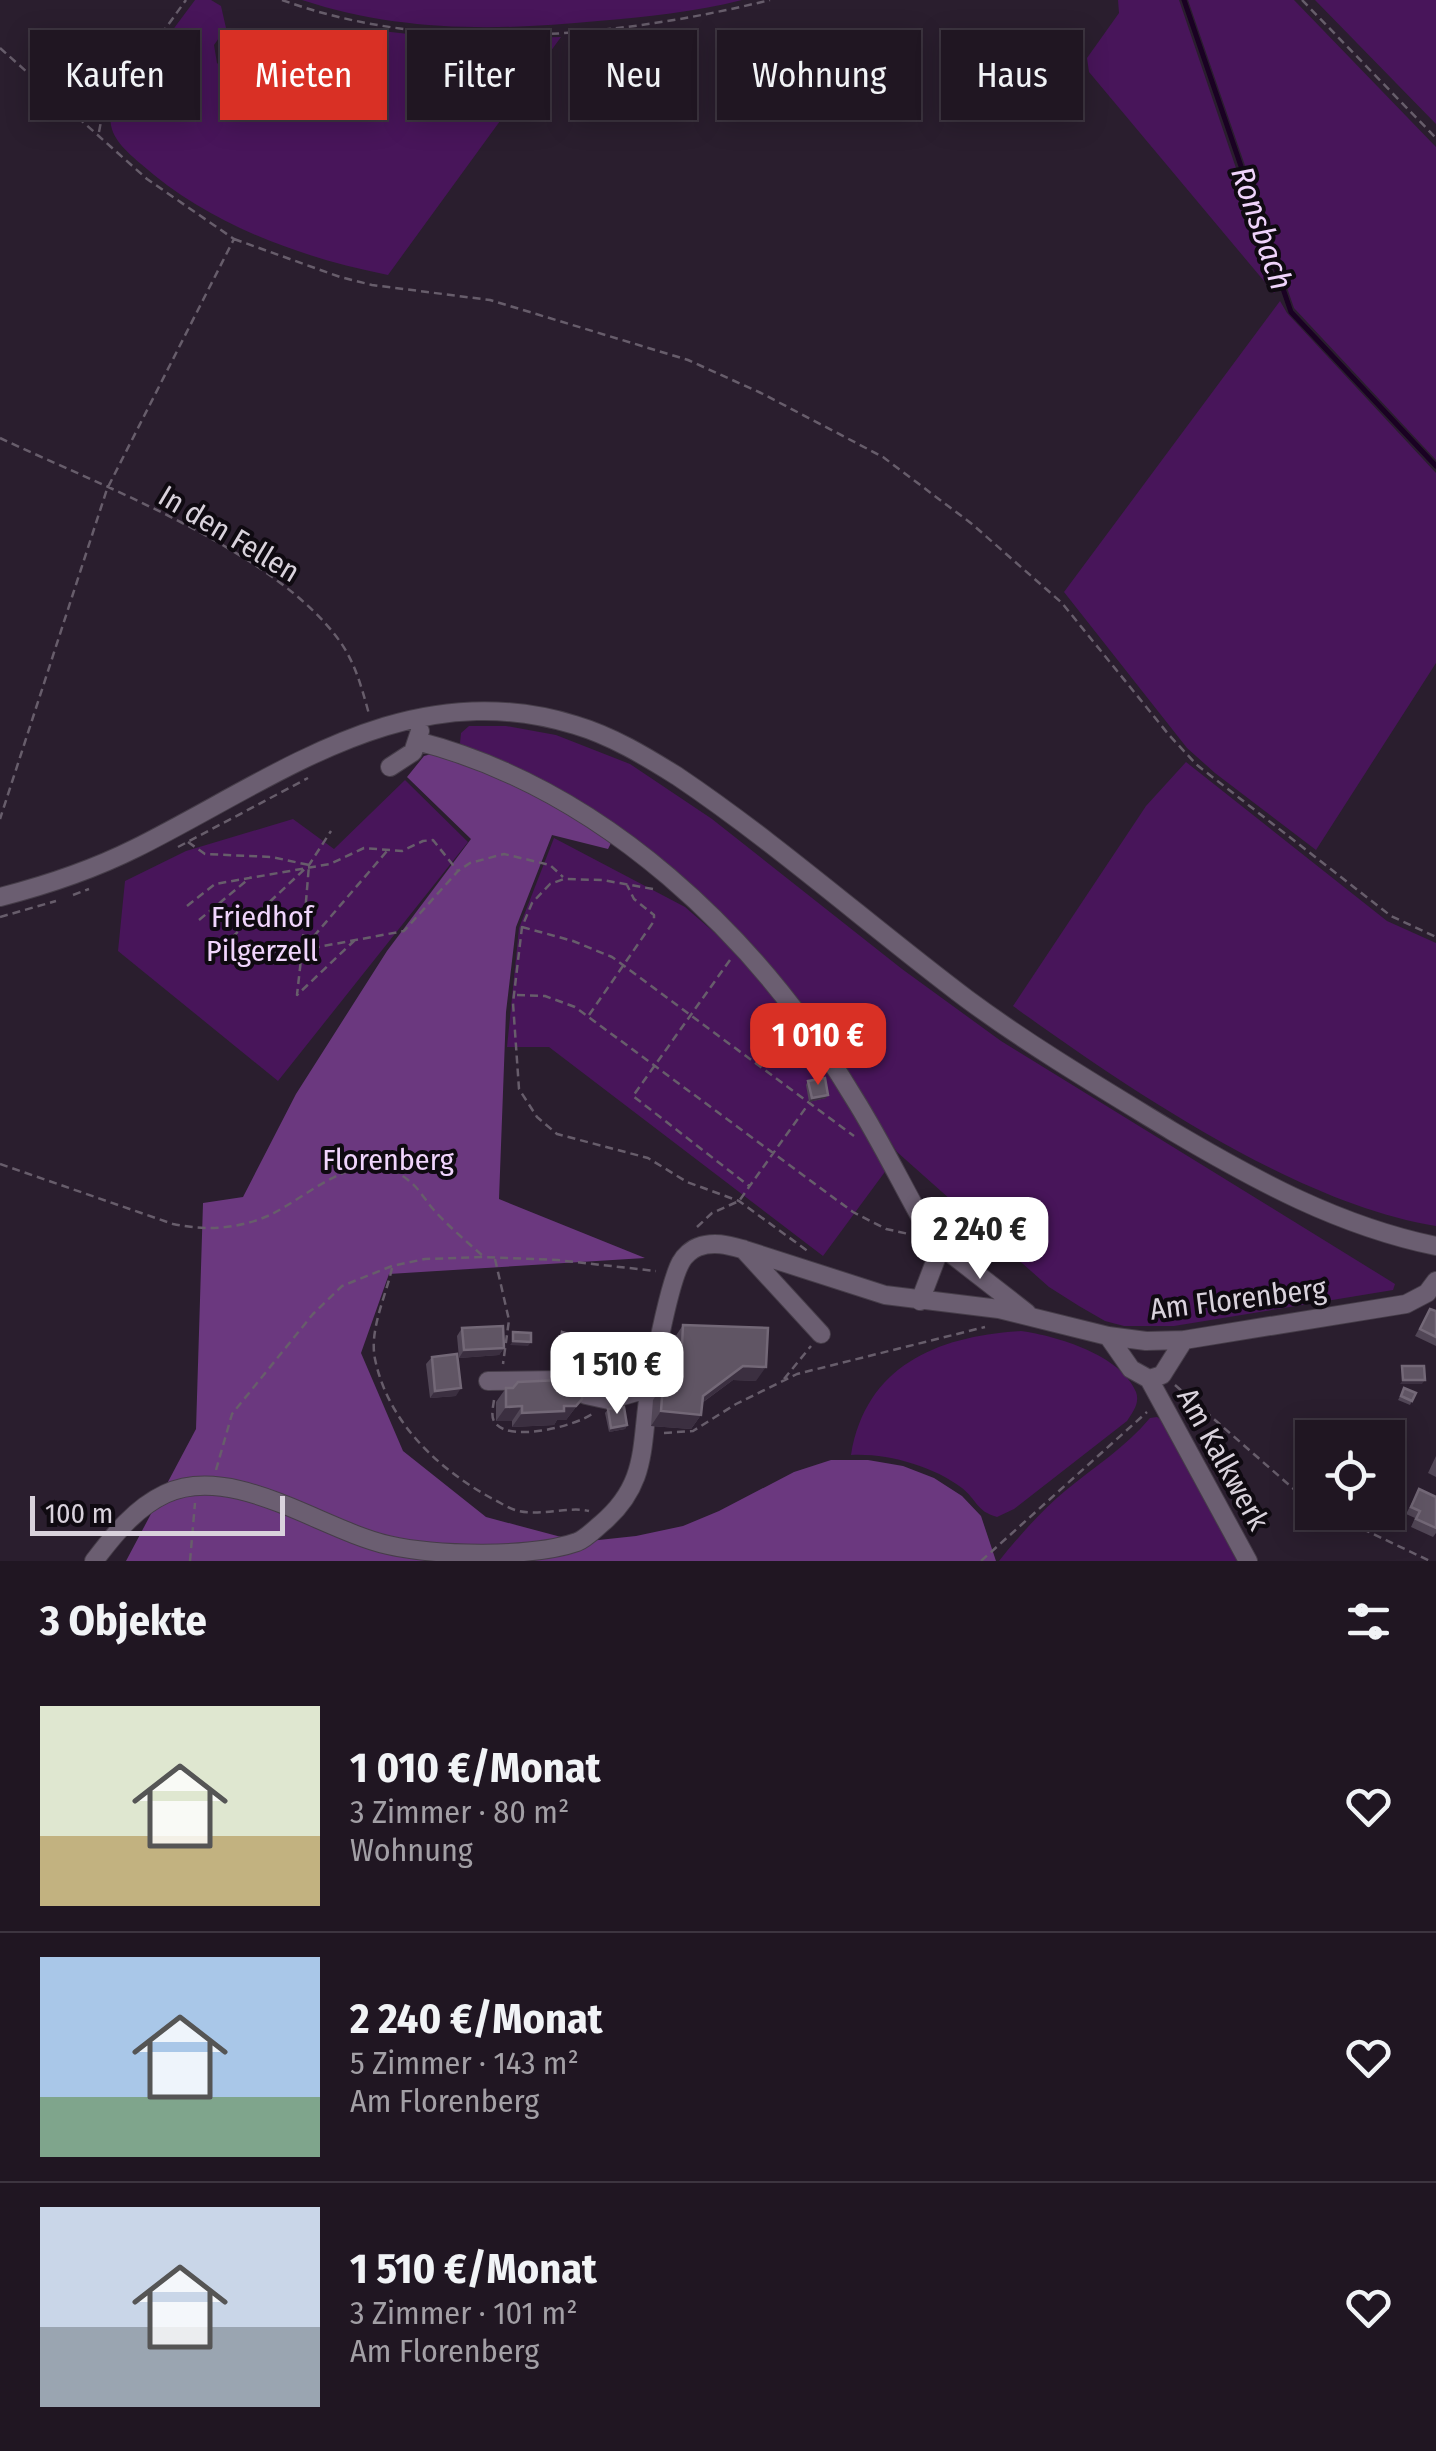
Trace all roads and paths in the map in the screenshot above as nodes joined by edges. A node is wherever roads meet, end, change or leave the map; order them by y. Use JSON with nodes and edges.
{"nodes":[{"id":1,"x":186,"y":0,"type":"edge"},
{"id":2,"x":282,"y":0,"type":"edge"},
{"id":3,"x":770,"y":0,"type":"edge"},
{"id":4,"x":1302,"y":0,"type":"edge"},
{"id":5,"x":0,"y":48,"type":"edge"},
{"id":6,"x":99,"y":134,"type":"junction"},
{"id":7,"x":1436,"y":138,"type":"edge"},
{"id":8,"x":234,"y":238,"type":"junction"},
{"id":9,"x":0,"y":438,"type":"edge"},
{"id":10,"x":107,"y":489,"type":"junction"},
{"id":11,"x":416,"y":717,"type":"junction"},
{"id":12,"x":373,"y":728,"type":"junction"},
{"id":13,"x":416,"y":741,"type":"junction"},
{"id":14,"x":390,"y":767,"type":"dead end"},
{"id":15,"x":0,"y":819,"type":"edge"},
{"id":16,"x":331,"y":831,"type":"dead end"},
{"id":17,"x":188,"y":842,"type":"dead end"},
{"id":18,"x":388,"y":850,"type":"junction"},
{"id":19,"x":309,"y":865,"type":"junction"},
{"id":20,"x":458,"y":871,"type":"junction"},
{"id":21,"x":252,"y":876,"type":"junction"},
{"id":22,"x":564,"y":878,"type":"junction"},
{"id":23,"x":626,"y":884,"type":"junction"},
{"id":24,"x":658,"y":890,"type":"dead end"},
{"id":25,"x":0,"y":897,"type":"edge"},
{"id":26,"x":187,"y":906,"type":"dead end"},
{"id":27,"x":199,"y":920,"type":"dead end"},
{"id":28,"x":522,"y":927,"type":"junction"},
{"id":29,"x":1436,"y":937,"type":"edge"},
{"id":30,"x":356,"y":940,"type":"junction"},
{"id":31,"x":741,"y":945,"type":"junction"},
{"id":32,"x":302,"y":950,"type":"junction"},
{"id":33,"x":624,"y":966,"type":"junction"},
{"id":34,"x":514,"y":995,"type":"junction"},
{"id":35,"x":691,"y":1015,"type":"junction"},
{"id":36,"x":588,"y":1016,"type":"junction"},
{"id":37,"x":655,"y":1065,"type":"junction"},
{"id":38,"x":808,"y":1105,"type":"junction"},
{"id":39,"x":856,"y":1138,"type":"dead end"},
{"id":40,"x":774,"y":1152,"type":"junction"},
{"id":41,"x":0,"y":1164,"type":"edge"},
{"id":42,"x":749,"y":1186,"type":"junction"},
{"id":43,"x":739,"y":1201,"type":"junction"},
{"id":44,"x":936,"y":1240,"type":"junction"},
{"id":45,"x":1436,"y":1246,"type":"edge"},
{"id":46,"x":742,"y":1249,"type":"junction"},
{"id":47,"x":690,"y":1252,"type":"junction"},
{"id":48,"x":484,"y":1257,"type":"junction"},
{"id":49,"x":495,"y":1257,"type":"junction"},
{"id":50,"x":392,"y":1266,"type":"junction"},
{"id":51,"x":677,"y":1273,"type":"junction"},
{"id":52,"x":825,"y":1273,"type":"junction"},
{"id":53,"x":1436,"y":1282,"type":"edge"},
{"id":54,"x":920,"y":1300,"type":"junction"},
{"id":55,"x":1030,"y":1315,"type":"junction"},
{"id":56,"x":992,"y":1325,"type":"dead end"},
{"id":57,"x":821,"y":1334,"type":"joint"},
{"id":58,"x":1108,"y":1336,"type":"junction"},
{"id":59,"x":1184,"y":1340,"type":"junction"},
{"id":60,"x":1156,"y":1377,"type":"junction"},
{"id":61,"x":784,"y":1380,"type":"junction"},
{"id":62,"x":495,"y":1381,"type":"junction"},
{"id":63,"x":650,"y":1388,"type":"junction"},
{"id":64,"x":1157,"y":1399,"type":"junction"},
{"id":65,"x":609,"y":1400,"type":"junction"},
{"id":66,"x":647,"y":1433,"type":"junction"},
{"id":67,"x":201,"y":1485,"type":"junction"},
{"id":68,"x":1295,"y":1489,"type":"edge"},
{"id":69,"x":609,"y":1517,"type":"junction"},
{"id":70,"x":1365,"y":1530,"type":"edge"},
{"id":71,"x":94,"y":1561,"type":"edge"},
{"id":72,"x":190,"y":1561,"type":"edge"},
{"id":73,"x":981,"y":1561,"type":"edge"},
{"id":74,"x":1248,"y":1561,"type":"edge"},
{"id":75,"x":1430,"y":1561,"type":"edge"}],
"edges":[{"from":1,"to":6,"type":"path"},
{"from":2,"to":3,"type":"path"},
{"from":4,"to":7,"type":"path"},
{"from":5,"to":6,"type":"path"},
{"from":6,"to":8,"type":"path"},
{"from":8,"to":10,"type":"path"},
{"from":8,"to":29,"type":"path"},
{"from":9,"to":10,"type":"path","name":"In den Fellen"},
{"from":10,"to":12,"type":"path","name":"In den Fellen"},
{"from":10,"to":15,"type":"path"},
{"from":11,"to":12,"type":"street"},
{"from":11,"to":13,"type":"street"},
{"from":11,"to":45,"type":"street"},
{"from":12,"to":25,"type":"street"},
{"from":13,"to":14,"type":"street"},
{"from":13,"to":31,"type":"street"},
{"from":16,"to":19,"type":"path"},
{"from":17,"to":19,"type":"path"},
{"from":18,"to":19,"type":"path"},
{"from":18,"to":20,"type":"path"},
{"from":18,"to":32,"type":"path"},
{"from":19,"to":21,"type":"path"},
{"from":19,"to":32,"type":"path"},
{"from":19,"to":32,"type":"path"},
{"from":20,"to":22,"type":"path"},
{"from":20,"to":30,"type":"path"},
{"from":21,"to":26,"type":"path"},
{"from":21,"to":27,"type":"path"},
{"from":22,"to":23,"type":"path"},
{"from":22,"to":28,"type":"path"},
{"from":23,"to":24,"type":"path"},
{"from":23,"to":33,"type":"path"},
{"from":28,"to":33,"type":"path"},
{"from":28,"to":34,"type":"path"},
{"from":30,"to":32,"type":"path"},
{"from":30,"to":32,"type":"path"},
{"from":31,"to":35,"type":"path"},
{"from":31,"to":44,"type":"street"},
{"from":33,"to":35,"type":"path"},
{"from":33,"to":36,"type":"path"},
{"from":34,"to":36,"type":"path"},
{"from":34,"to":43,"type":"path"},
{"from":35,"to":37,"type":"path"},
{"from":35,"to":38,"type":"path"},
{"from":36,"to":37,"type":"path"},
{"from":37,"to":40,"type":"path"},
{"from":37,"to":42,"type":"path"},
{"from":38,"to":39,"type":"path"},
{"from":38,"to":40,"type":"path"},
{"from":40,"to":42,"type":"path"},
{"from":40,"to":44,"type":"path"},
{"from":41,"to":48,"type":"path"},
{"from":42,"to":43,"type":"path"},
{"from":43,"to":47,"type":"path"},
{"from":43,"to":52,"type":"path"},
{"from":44,"to":54,"type":"street"},
{"from":44,"to":55,"type":"street"},
{"from":46,"to":47,"type":"street","name":"Am Florenberg"},
{"from":46,"to":52,"type":"street","name":"Am Florenberg"},
{"from":46,"to":57,"type":"street"},
{"from":47,"to":51,"type":"street"},
{"from":48,"to":49,"type":"path"},
{"from":48,"to":50,"type":"path"},
{"from":49,"to":51,"type":"path"},
{"from":49,"to":62,"type":"path"},
{"from":50,"to":67,"type":"path"},
{"from":50,"to":69,"type":"path"},
{"from":51,"to":63,"type":"street"},
{"from":52,"to":54,"type":"street","name":"Am Florenberg"},
{"from":53,"to":59,"type":"street","name":"Am Florenberg"},
{"from":54,"to":55,"type":"street","name":"Am Florenberg"},
{"from":55,"to":58,"type":"street","name":"Am Florenberg"},
{"from":56,"to":61,"type":"path"},
{"from":57,"to":61,"type":"path"},
{"from":58,"to":59,"type":"street","name":"Am Florenberg"},
{"from":58,"to":60,"type":"street"},
{"from":59,"to":60,"type":"street","name":"Am Kalkwerk"},
{"from":60,"to":64,"type":"street","name":"Am Kalkwerk"},
{"from":60,"to":68,"type":"path"},
{"from":61,"to":66,"type":"path"},
{"from":62,"to":65,"type":"street"},
{"from":62,"to":65,"type":"path"},
{"from":63,"to":65,"type":"street"},
{"from":63,"to":66,"type":"street"},
{"from":64,"to":73,"type":"path"},
{"from":64,"to":74,"type":"street","name":"Am Kalkwerk"},
{"from":66,"to":69,"type":"street"},
{"from":67,"to":69,"type":"street"},
{"from":67,"to":71,"type":"street"},
{"from":67,"to":72,"type":"path"},
{"from":70,"to":75,"type":"path"}]}
